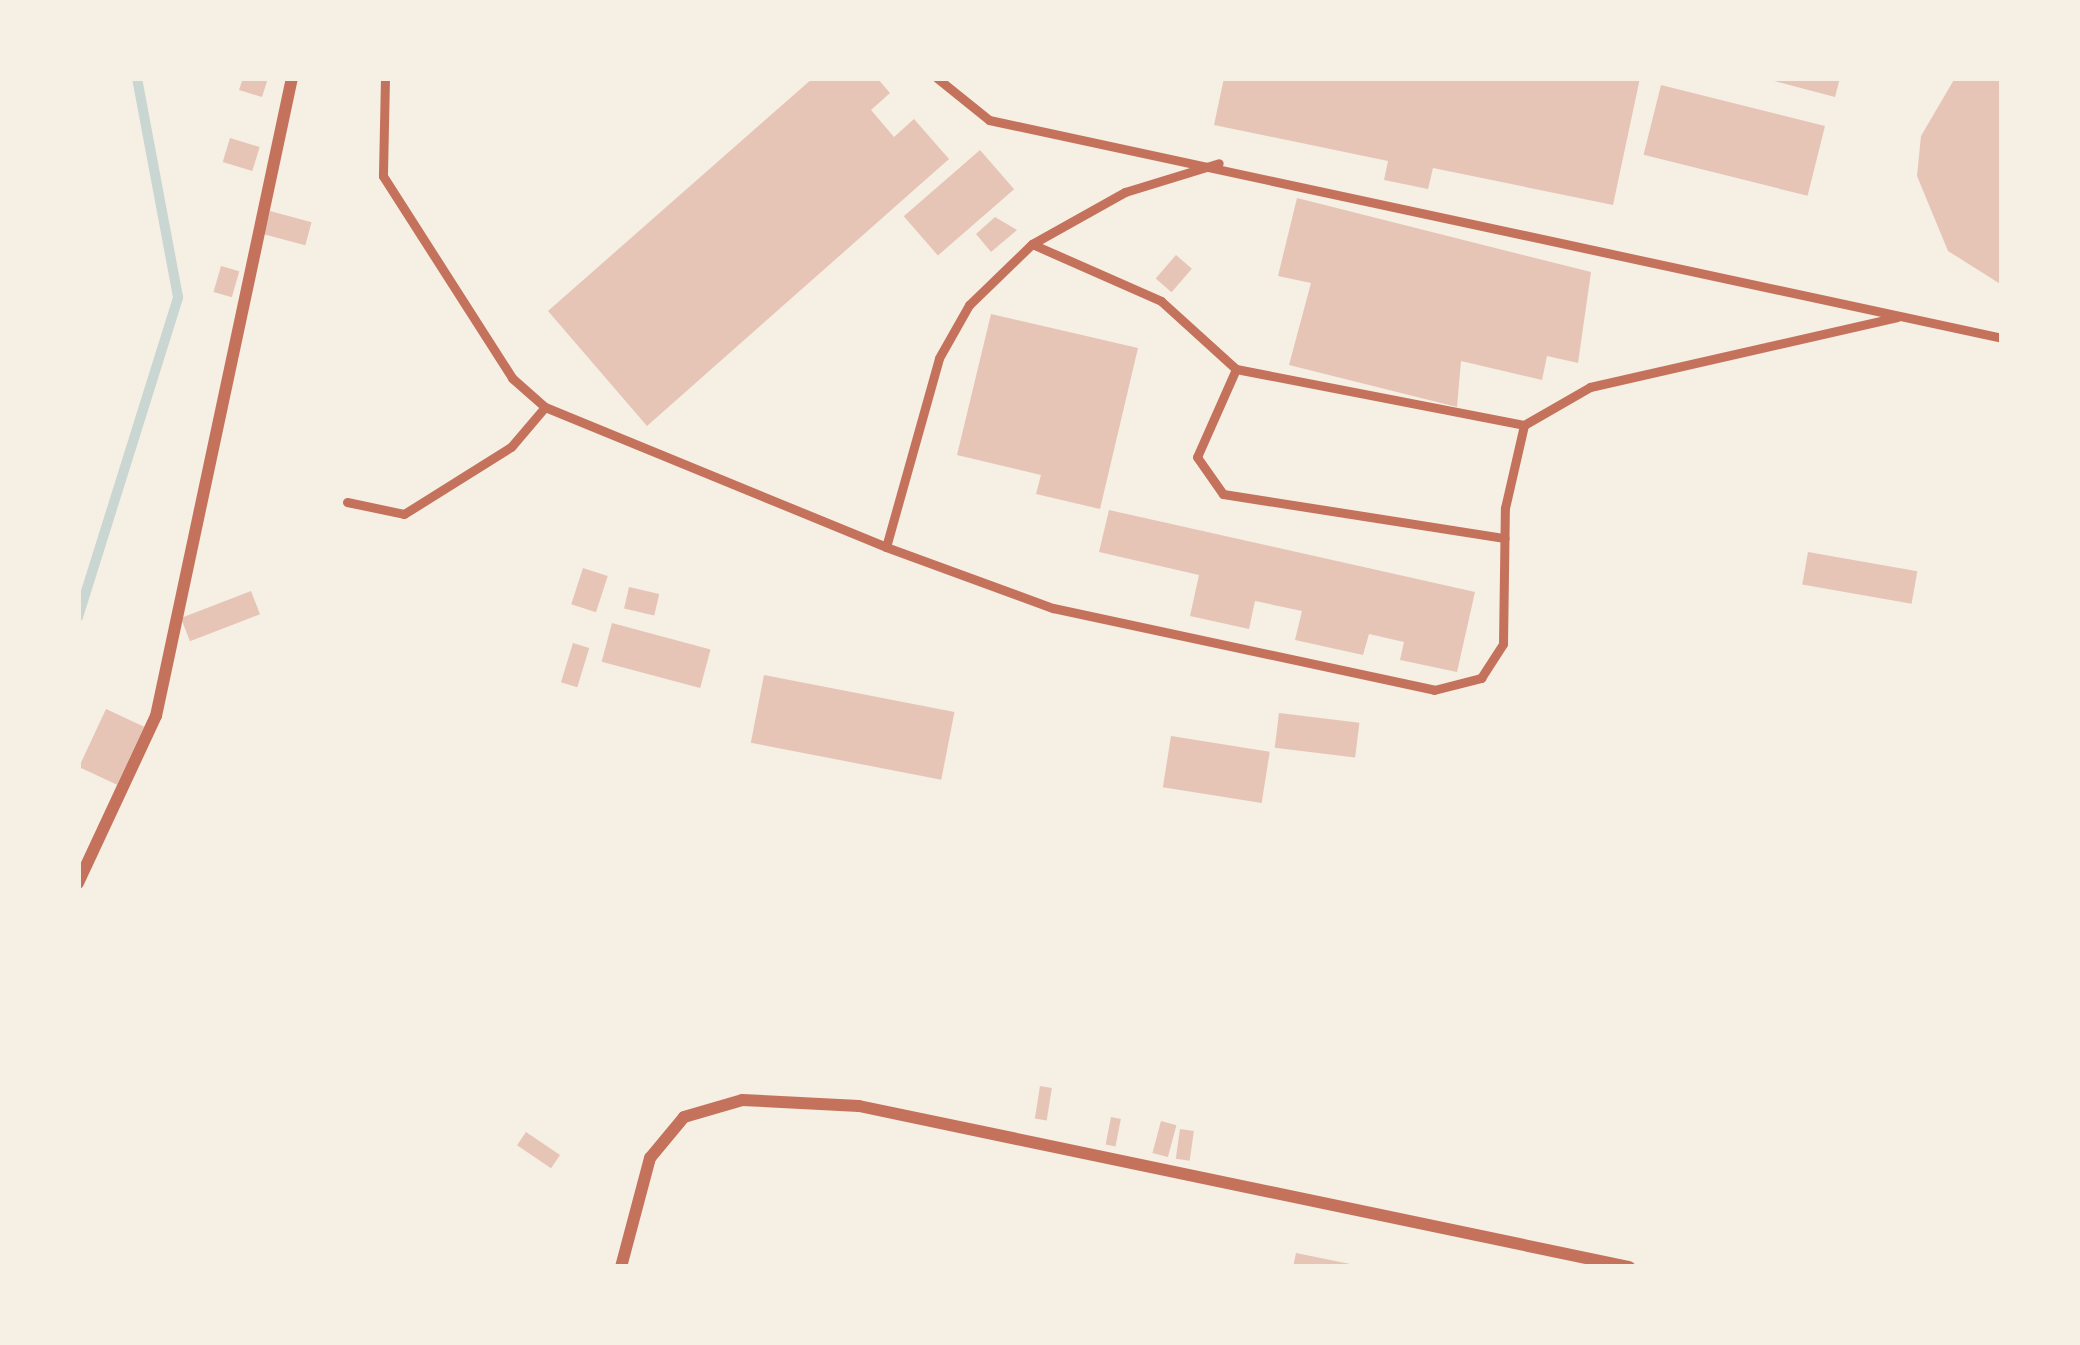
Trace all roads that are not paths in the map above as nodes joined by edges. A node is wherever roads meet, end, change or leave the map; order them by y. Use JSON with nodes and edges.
{"nodes":[{"id":1,"x":292,"y":78,"type":"edge"},
{"id":2,"x":385,"y":78,"type":"edge"},
{"id":3,"x":937,"y":78,"type":"edge"},
{"id":4,"x":1222,"y":163,"type":"junction"},
{"id":5,"x":1032,"y":244,"type":"junction"},
{"id":6,"x":1897,"y":317,"type":"junction"},
{"id":7,"x":2002,"y":338,"type":"edge"},
{"id":8,"x":1235,"y":369,"type":"junction"},
{"id":9,"x":544,"y":407,"type":"junction"},
{"id":10,"x":1523,"y":425,"type":"junction"},
{"id":11,"x":347,"y":502,"type":"dead end"},
{"id":12,"x":1504,"y":538,"type":"junction"},
{"id":13,"x":886,"y":547,"type":"junction"},
{"id":14,"x":78,"y":883,"type":"edge"},
{"id":15,"x":620,"y":1267,"type":"edge"},
{"id":16,"x":1629,"y":1267,"type":"edge"}],
"edges":[{"from":1,"to":14,"type":"street"},
{"from":2,"to":9,"type":"lane"},
{"from":3,"to":4,"type":"lane"},
{"from":4,"to":5,"type":"lane"},
{"from":4,"to":6,"type":"lane"},
{"from":5,"to":8,"type":"lane"},
{"from":5,"to":13,"type":"lane"},
{"from":6,"to":7,"type":"lane"},
{"from":6,"to":10,"type":"lane"},
{"from":8,"to":10,"type":"lane"},
{"from":8,"to":12,"type":"lane"},
{"from":9,"to":11,"type":"lane"},
{"from":9,"to":13,"type":"lane"},
{"from":10,"to":12,"type":"lane"},
{"from":12,"to":13,"type":"lane"},
{"from":15,"to":16,"type":"street"}]}
